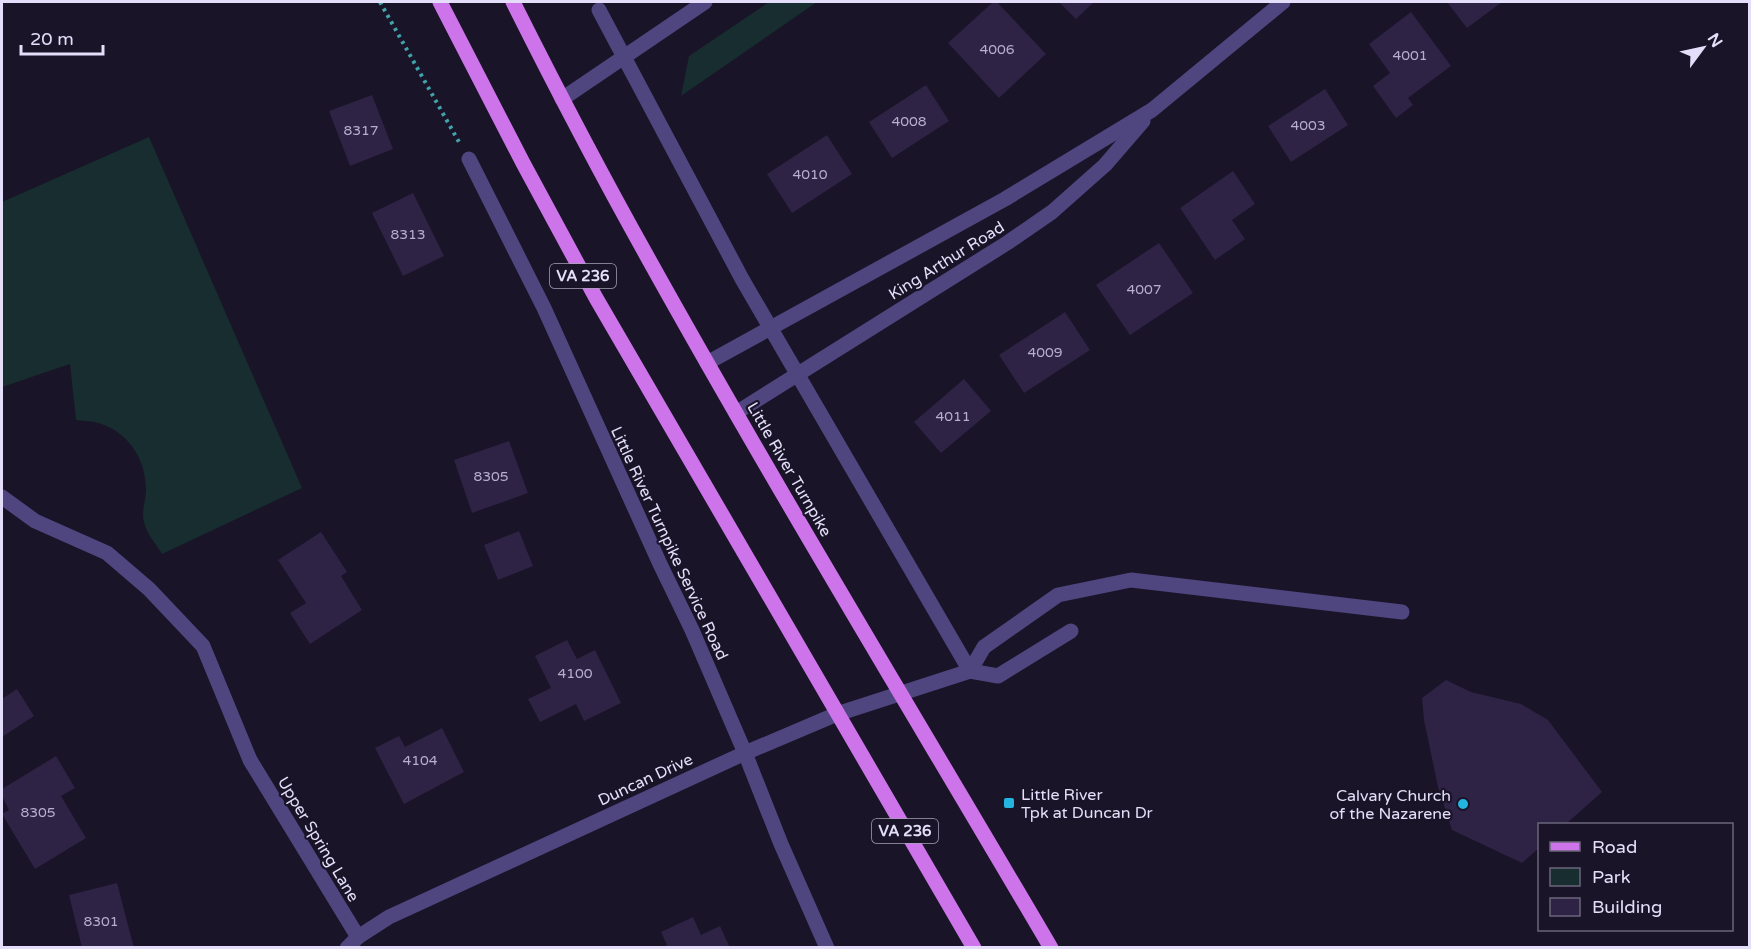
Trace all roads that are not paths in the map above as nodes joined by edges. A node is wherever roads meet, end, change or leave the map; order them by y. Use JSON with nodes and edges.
{"nodes":[{"id":1,"x":440,"y":2,"type":"edge"},
{"id":2,"x":513,"y":2,"type":"edge"},
{"id":3,"x":705,"y":2,"type":"edge"},
{"id":4,"x":1283,"y":2,"type":"edge"},
{"id":5,"x":599,"y":10,"type":"dead end"},
{"id":6,"x":623,"y":57,"type":"junction"},
{"id":7,"x":562,"y":99,"type":"junction"},
{"id":8,"x":1152,"y":110,"type":"junction"},
{"id":9,"x":469,"y":159,"type":"road end"},
{"id":10,"x":771,"y":328,"type":"junction"},
{"id":11,"x":707,"y":363,"type":"junction"},
{"id":12,"x":798,"y":375,"type":"junction"},
{"id":13,"x":736,"y":413,"type":"junction"},
{"id":14,"x":2,"y":496,"type":"edge"},
{"id":15,"x":1402,"y":612,"type":"dead end"},
{"id":16,"x":1071,"y":631,"type":"dead end"},
{"id":17,"x":970,"y":671,"type":"junction"},
{"id":18,"x":901,"y":693,"type":"junction"},
{"id":19,"x":837,"y":714,"type":"junction"},
{"id":20,"x":744,"y":753,"type":"junction"},
{"id":21,"x":352,"y":942,"type":"edge"},
{"id":22,"x":827,"y":948,"type":"edge"},
{"id":23,"x":974,"y":948,"type":"edge"},
{"id":24,"x":1051,"y":948,"type":"edge"}],
"edges":[{"from":1,"to":19,"type":"main road","number":"VA 236"},
{"from":2,"to":7,"type":"main road","name":"Little River Turnpike"},
{"from":3,"to":6,"type":"street"},
{"from":4,"to":8,"type":"street","name":"King Arthur Road"},
{"from":5,"to":6,"type":"street"},
{"from":6,"to":7,"type":"street"},
{"from":6,"to":10,"type":"street"},
{"from":7,"to":11,"type":"main road","name":"Little River Turnpike"},
{"from":8,"to":10,"type":"street","name":"King Arthur Road"},
{"from":8,"to":12,"type":"street","name":"King Arthur Road"},
{"from":9,"to":20,"type":"street","name":"Little River Turnpike Service Road"},
{"from":10,"to":11,"type":"street","name":"King Arthur Road"},
{"from":10,"to":12,"type":"street"},
{"from":11,"to":13,"type":"main road","name":"Little River Turnpike"},
{"from":12,"to":13,"type":"street","name":"King Arthur Road"},
{"from":12,"to":17,"type":"street"},
{"from":13,"to":18,"type":"main road","name":"Little River Turnpike"},
{"from":14,"to":21,"type":"street","name":"Upper Spring Lane"},
{"from":15,"to":17,"type":"street"},
{"from":16,"to":17,"type":"street"},
{"from":17,"to":18,"type":"street","name":"Duncan Drive"},
{"from":18,"to":19,"type":"street","name":"Duncan Drive"},
{"from":18,"to":24,"type":"main road","name":"Little River Turnpike"},
{"from":19,"to":20,"type":"street","name":"Duncan Drive"},
{"from":19,"to":23,"type":"main road","number":"VA 236"},
{"from":20,"to":21,"type":"street","name":"Duncan Drive"},
{"from":20,"to":22,"type":"street","name":"Little River Turnpike Service Road"}]}
